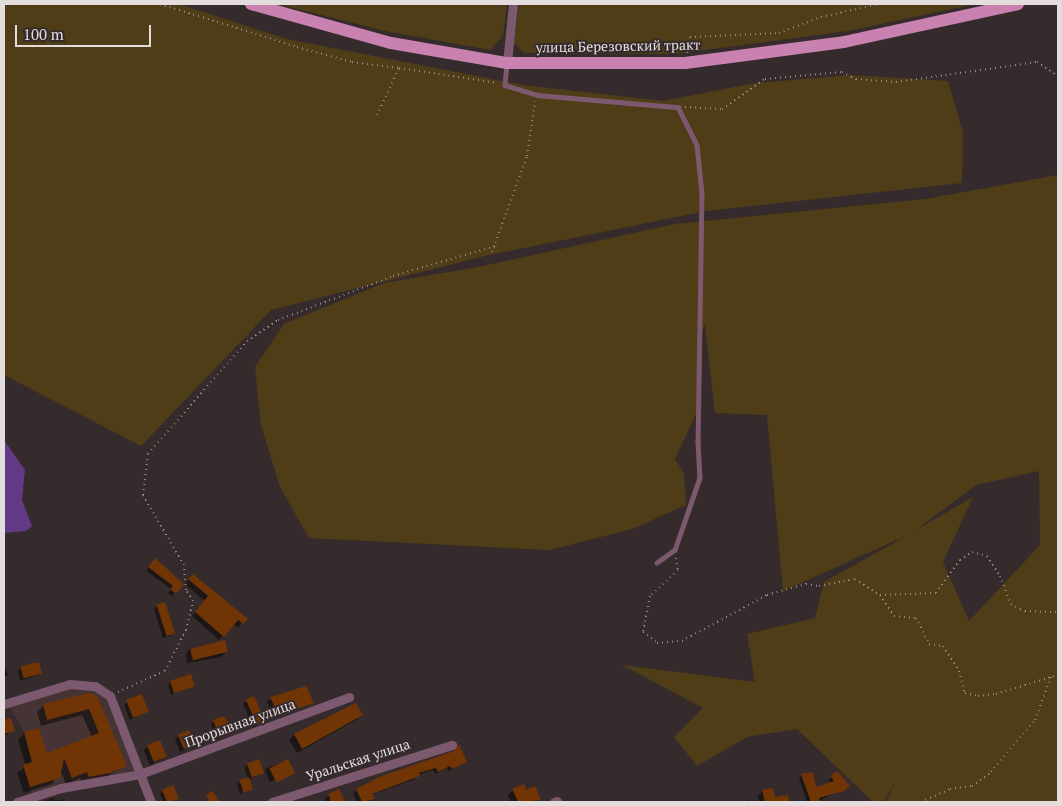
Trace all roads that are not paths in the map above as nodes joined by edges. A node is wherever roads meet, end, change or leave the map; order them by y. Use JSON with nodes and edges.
{"nodes":[{"id":1,"x":251,"y":4,"type":"edge"},
{"id":2,"x":514,"y":4,"type":"edge"},
{"id":3,"x":1018,"y":4,"type":"edge"},
{"id":4,"x":507,"y":63,"type":"junction"},
{"id":5,"x":657,"y":563,"type":"dead end"},
{"id":6,"x":349,"y":697,"type":"dead end"},
{"id":7,"x":4,"y":704,"type":"edge"},
{"id":8,"x":452,"y":745,"type":"dead end"},
{"id":9,"x":140,"y":774,"type":"junction"},
{"id":10,"x":17,"y":802,"type":"edge"},
{"id":11,"x":151,"y":802,"type":"edge"},
{"id":12,"x":272,"y":802,"type":"edge"}],
"edges":[{"from":1,"to":4,"type":"main road","name":"улица Березовский тракт"},
{"from":2,"to":4,"type":"street"},
{"from":3,"to":4,"type":"main road","name":"улица Березовский тракт"},
{"from":4,"to":5,"type":"lane"},
{"from":6,"to":9,"type":"street","name":"Прорывная улица"},
{"from":7,"to":9,"type":"street"},
{"from":8,"to":12,"type":"street","name":"Уральская улица"},
{"from":9,"to":10,"type":"street","name":"Прорывная улица"},
{"from":9,"to":11,"type":"street"}]}
